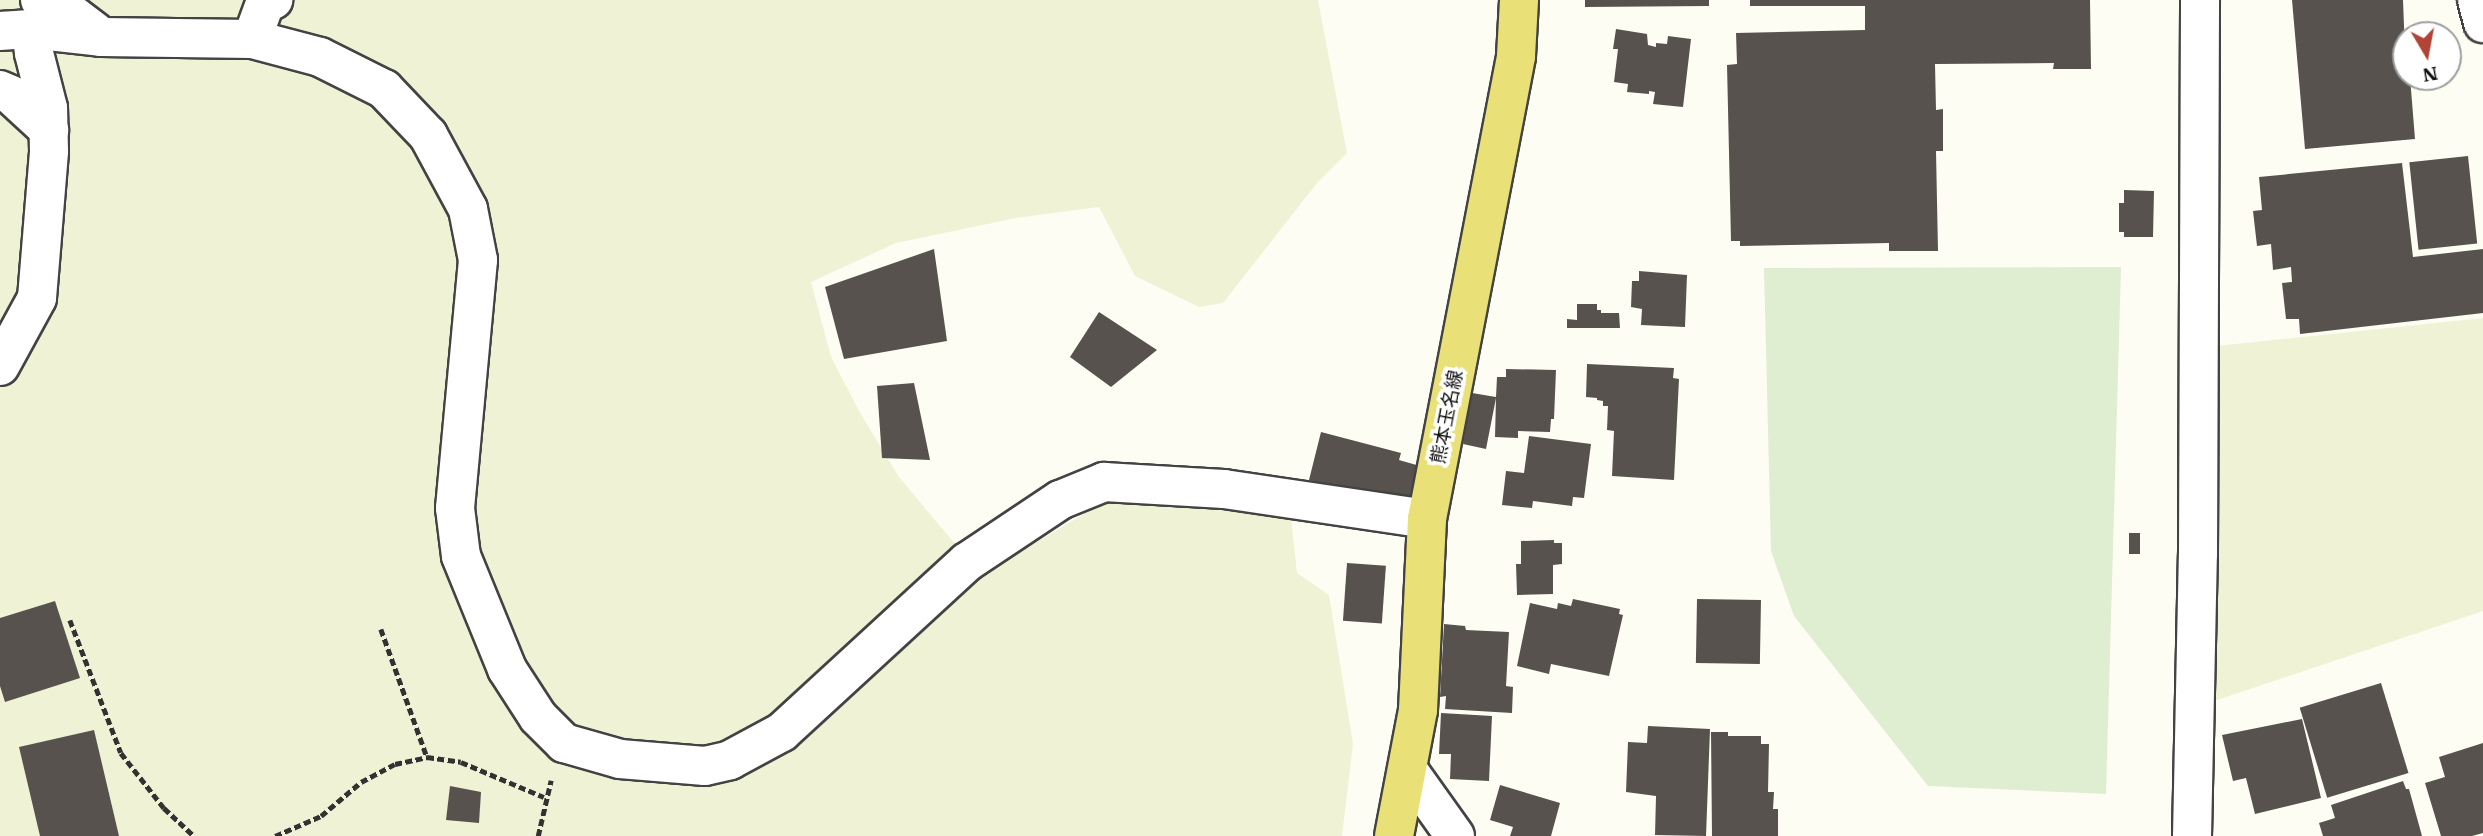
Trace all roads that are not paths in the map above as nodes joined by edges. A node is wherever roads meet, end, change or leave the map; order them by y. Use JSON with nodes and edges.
{"nodes":[{"id":1,"x":273,"y":0,"type":"edge"},
{"id":2,"x":1518,"y":0,"type":"edge"},
{"id":3,"x":2200,"y":0,"type":"edge"},
{"id":4,"x":2477,"y":0,"type":"edge"},
{"id":5,"x":24,"y":20,"type":"edge"},
{"id":6,"x":2483,"y":23,"type":"edge"},
{"id":7,"x":253,"y":39,"type":"junction"},
{"id":8,"x":0,"y":90,"type":"edge"},
{"id":9,"x":48,"y":130,"type":"junction"},
{"id":10,"x":0,"y":366,"type":"edge"},
{"id":11,"x":1427,"y":519,"type":"junction"},
{"id":12,"x":1408,"y":770,"type":"junction"},
{"id":13,"x":1394,"y":836,"type":"edge"},
{"id":14,"x":1455,"y":836,"type":"edge"},
{"id":15,"x":2192,"y":836,"type":"edge"}],
"edges":[{"from":1,"to":7,"type":"street"},
{"from":2,"to":11,"type":"main road","name":"熊本玉名線"},
{"from":3,"to":15,"type":"street"},
{"from":4,"to":6,"type":"street"},
{"from":5,"to":7,"type":"street"},
{"from":5,"to":9,"type":"street"},
{"from":7,"to":11,"type":"street"},
{"from":8,"to":9,"type":"street"},
{"from":9,"to":10,"type":"street"},
{"from":11,"to":12,"type":"main road","name":"熊本玉名線"},
{"from":12,"to":13,"type":"main road","name":"熊本玉名線"},
{"from":12,"to":14,"type":"street"}]}
